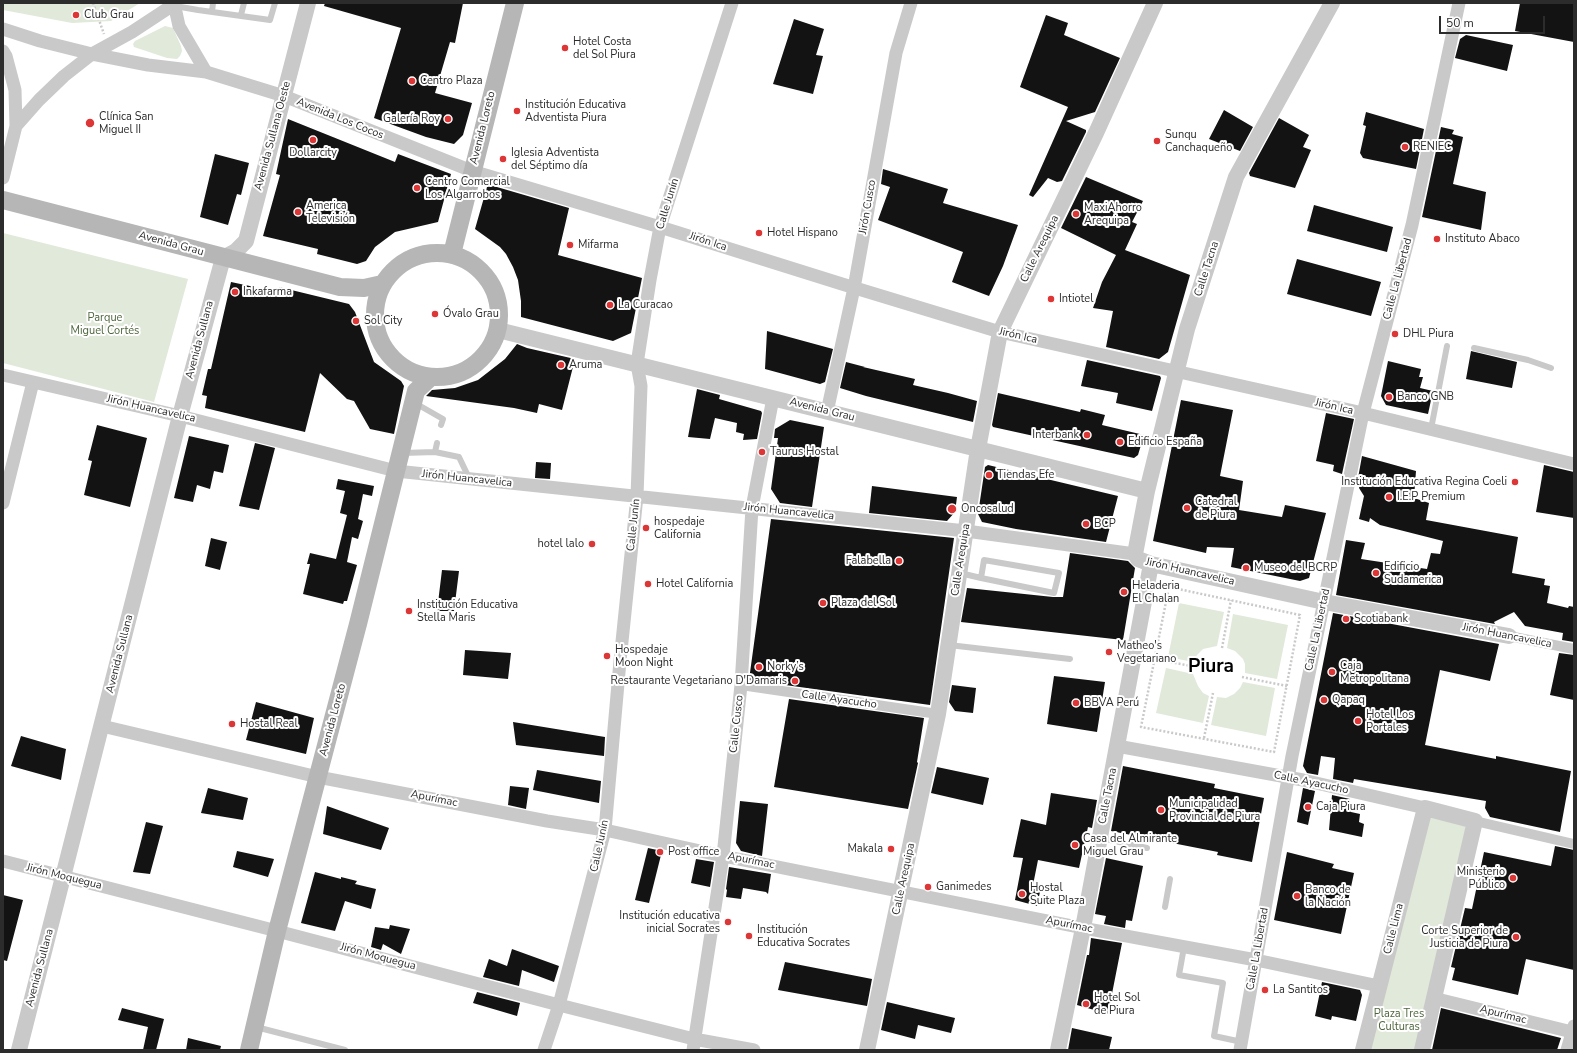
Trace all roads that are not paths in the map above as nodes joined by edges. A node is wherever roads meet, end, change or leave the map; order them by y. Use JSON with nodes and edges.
{"nodes":[{"id":1,"x":213,"y":3,"type":"edge"},
{"id":2,"x":244,"y":3,"type":"edge"},
{"id":3,"x":274,"y":3,"type":"edge"},
{"id":4,"x":308,"y":3,"type":"edge"},
{"id":5,"x":515,"y":3,"type":"edge"},
{"id":6,"x":732,"y":3,"type":"edge"},
{"id":7,"x":911,"y":3,"type":"edge"},
{"id":8,"x":1155,"y":3,"type":"edge"},
{"id":9,"x":1332,"y":3,"type":"edge"},
{"id":10,"x":1460,"y":3,"type":"edge"},
{"id":11,"x":174,"y":4,"type":"edge"},
{"id":12,"x":212,"y":12,"type":"junction"},
{"id":13,"x":241,"y":15,"type":"junction"},
{"id":14,"x":3,"y":29,"type":"edge"},
{"id":15,"x":3,"y":51,"type":"edge"},
{"id":16,"x":92,"y":54,"type":"junction"},
{"id":17,"x":206,"y":72,"type":"junction"},
{"id":18,"x":284,"y":96,"type":"junction"},
{"id":19,"x":16,"y":126,"type":"junction"},
{"id":20,"x":472,"y":171,"type":"junction"},
{"id":21,"x":3,"y":178,"type":"edge"},
{"id":22,"x":3,"y":200,"type":"edge"},
{"id":23,"x":660,"y":227,"type":"junction"},
{"id":24,"x":452,"y":254,"type":"junction"},
{"id":25,"x":223,"y":258,"type":"junction"},
{"id":26,"x":382,"y":284,"type":"junction"},
{"id":27,"x":340,"y":287,"type":"junction"},
{"id":28,"x":854,"y":288,"type":"junction"},
{"id":29,"x":374,"y":312,"type":"junction"},
{"id":30,"x":498,"y":330,"type":"junction"},
{"id":31,"x":1000,"y":332,"type":"junction"},
{"id":32,"x":1447,"y":346,"type":"dead end"},
{"id":33,"x":1474,"y":348,"type":"dead end"},
{"id":34,"x":637,"y":364,"type":"junction"},
{"id":35,"x":1551,"y":368,"type":"dead end"},
{"id":36,"x":408,"y":370,"type":"junction"},
{"id":37,"x":1177,"y":371,"type":"junction"},
{"id":38,"x":3,"y":375,"type":"edge"},
{"id":39,"x":431,"y":377,"type":"junction"},
{"id":40,"x":33,"y":382,"type":"junction"},
{"id":41,"x":415,"y":396,"type":"junction"},
{"id":42,"x":772,"y":398,"type":"junction"},
{"id":43,"x":827,"y":412,"type":"junction"},
{"id":44,"x":1363,"y":413,"type":"junction"},
{"id":45,"x":180,"y":416,"type":"junction"},
{"id":46,"x":441,"y":425,"type":"dead end"},
{"id":47,"x":1431,"y":429,"type":"junction"},
{"id":48,"x":437,"y":443,"type":"dead end"},
{"id":49,"x":978,"y":449,"type":"junction"},
{"id":50,"x":435,"y":452,"type":"junction"},
{"id":51,"x":401,"y":453,"type":"junction"},
{"id":52,"x":1574,"y":464,"type":"edge"},
{"id":53,"x":396,"y":471,"type":"junction"},
{"id":54,"x":470,"y":480,"type":"junction"},
{"id":55,"x":1147,"y":491,"type":"junction"},
{"id":56,"x":637,"y":496,"type":"junction"},
{"id":57,"x":3,"y":503,"type":"edge"},
{"id":58,"x":752,"y":508,"type":"junction"},
{"id":59,"x":966,"y":531,"type":"junction"},
{"id":60,"x":1135,"y":554,"type":"junction"},
{"id":61,"x":1150,"y":564,"type":"junction"},
{"id":62,"x":959,"y":573,"type":"junction"},
{"id":63,"x":981,"y":578,"type":"junction"},
{"id":64,"x":1324,"y":602,"type":"junction"},
{"id":65,"x":1509,"y":636,"type":"joint"},
{"id":66,"x":949,"y":645,"type":"junction"},
{"id":67,"x":1574,"y":648,"type":"edge"},
{"id":68,"x":1070,"y":659,"type":"dead end"},
{"id":69,"x":741,"y":685,"type":"junction"},
{"id":70,"x":938,"y":714,"type":"junction"},
{"id":71,"x":102,"y":726,"type":"junction"},
{"id":72,"x":1117,"y":746,"type":"junction"},
{"id":73,"x":318,"y":777,"type":"junction"},
{"id":74,"x":1288,"y":778,"type":"junction"},
{"id":75,"x":1425,"y":808,"type":"junction"},
{"id":76,"x":1474,"y":821,"type":"junction"},
{"id":77,"x":605,"y":830,"type":"junction"},
{"id":78,"x":1100,"y":838,"type":"junction"},
{"id":79,"x":1574,"y":844,"type":"edge"},
{"id":80,"x":1146,"y":848,"type":"dead end"},
{"id":81,"x":722,"y":856,"type":"junction"},
{"id":82,"x":3,"y":861,"type":"edge"},
{"id":83,"x":64,"y":877,"type":"junction"},
{"id":84,"x":1170,"y":879,"type":"dead end"},
{"id":85,"x":902,"y":892,"type":"junction"},
{"id":86,"x":1165,"y":907,"type":"dead end"},
{"id":87,"x":1083,"y":928,"type":"junction"},
{"id":88,"x":277,"y":930,"type":"junction"},
{"id":89,"x":1184,"y":946,"type":"junction"},
{"id":90,"x":1256,"y":960,"type":"junction"},
{"id":91,"x":1379,"y":986,"type":"junction"},
{"id":92,"x":1433,"y":998,"type":"junction"},
{"id":93,"x":559,"y":1005,"type":"junction"},
{"id":94,"x":254,"y":1027,"type":"junction"},
{"id":95,"x":1573,"y":1029,"type":"edge"},
{"id":96,"x":693,"y":1044,"type":"edge"},
{"id":97,"x":1241,"y":1046,"type":"edge"},
{"id":98,"x":19,"y":1050,"type":"edge"},
{"id":99,"x":249,"y":1050,"type":"edge"},
{"id":100,"x":346,"y":1050,"type":"edge"},
{"id":101,"x":544,"y":1050,"type":"edge"},
{"id":102,"x":754,"y":1050,"type":"edge"},
{"id":103,"x":867,"y":1050,"type":"edge"},
{"id":104,"x":1058,"y":1050,"type":"edge"},
{"id":105,"x":1363,"y":1050,"type":"edge"},
{"id":106,"x":1422,"y":1050,"type":"edge"},
{"id":107,"x":1567,"y":1050,"type":"edge"}],
"edges":[{"from":1,"to":12,"type":"lane"},
{"from":2,"to":13,"type":"lane"},
{"from":3,"to":13,"type":"lane"},
{"from":4,"to":18,"type":"street","name":"Avenida Sullana Oeste"},
{"from":5,"to":20,"type":"main road","name":"Avenida Loreto"},
{"from":6,"to":23,"type":"street","name":"Calle Junín"},
{"from":7,"to":28,"type":"street","name":"Jirón Cusco"},
{"from":8,"to":31,"type":"street","name":"Calle Arequipa"},
{"from":9,"to":37,"type":"street","name":"Calle Tacna"},
{"from":10,"to":44,"type":"street","name":"Calle La Libertad"},
{"from":11,"to":12,"type":"lane"},
{"from":11,"to":16,"type":"street"},
{"from":11,"to":17,"type":"street"},
{"from":12,"to":13,"type":"lane"},
{"from":14,"to":16,"type":"street","name":"Avenida Los Cocos"},
{"from":15,"to":19,"type":"street"},
{"from":16,"to":17,"type":"street","name":"Avenida Los Cocos"},
{"from":16,"to":19,"type":"street"},
{"from":17,"to":18,"type":"street","name":"Avenida Los Cocos"},
{"from":18,"to":20,"type":"street","name":"Avenida Los Cocos"},
{"from":18,"to":25,"type":"street","name":"Avenida Sullana Oeste"},
{"from":19,"to":21,"type":"street"},
{"from":20,"to":23,"type":"street","name":"Jirón Ica"},
{"from":20,"to":24,"type":"main road","name":"Avenida Loreto"},
{"from":22,"to":25,"type":"main road","name":"Avenida Grau"},
{"from":23,"to":28,"type":"street","name":"Jirón Ica"},
{"from":23,"to":34,"type":"street","name":"Calle Junín"},
{"from":24,"to":26,"type":"main road"},
{"from":24,"to":30,"type":"main road"},
{"from":25,"to":27,"type":"main road","name":"Avenida Grau"},
{"from":25,"to":45,"type":"street","name":"Avenida Sullana"},
{"from":26,"to":27,"type":"main road","name":"Avenida Grau"},
{"from":26,"to":29,"type":"main road"},
{"from":27,"to":29,"type":"main road","name":"Avenida Grau"},
{"from":28,"to":31,"type":"street","name":"Jirón Ica"},
{"from":28,"to":43,"type":"street","name":"Jirón Cusco"},
{"from":29,"to":36,"type":"main road"},
{"from":30,"to":34,"type":"street","name":"Avenida Grau"},
{"from":30,"to":39,"type":"main road"},
{"from":31,"to":37,"type":"street","name":"Jirón Ica"},
{"from":31,"to":49,"type":"street","name":"Calle Arequipa"},
{"from":32,"to":47,"type":"lane"},
{"from":33,"to":35,"type":"lane"},
{"from":34,"to":42,"type":"street","name":"Avenida Grau"},
{"from":34,"to":56,"type":"street","name":"Calle Junín"},
{"from":36,"to":39,"type":"main road"},
{"from":36,"to":41,"type":"main road"},
{"from":37,"to":44,"type":"street","name":"Jirón Ica"},
{"from":37,"to":55,"type":"street","name":"Calle Tacna"},
{"from":38,"to":40,"type":"street","name":"Jirón Huancavelica"},
{"from":39,"to":41,"type":"main road"},
{"from":40,"to":45,"type":"street","name":"Jirón Huancavelica"},
{"from":40,"to":57,"type":"street"},
{"from":41,"to":46,"type":"lane"},
{"from":41,"to":51,"type":"main road","name":"Avenida Loreto"},
{"from":42,"to":43,"type":"street","name":"Avenida Grau"},
{"from":42,"to":58,"type":"street","name":"Calle Cusco"},
{"from":43,"to":49,"type":"street","name":"Avenida Grau"},
{"from":44,"to":47,"type":"street","name":"Jirón Ica"},
{"from":44,"to":64,"type":"street","name":"Calle La Libertad"},
{"from":45,"to":53,"type":"street","name":"Jirón Huancavelica"},
{"from":45,"to":71,"type":"street","name":"Avenida Sullana"},
{"from":47,"to":52,"type":"street","name":"Jirón Ica"},
{"from":48,"to":50,"type":"lane"},
{"from":49,"to":55,"type":"street","name":"Avenida Grau"},
{"from":49,"to":59,"type":"street","name":"Calle Arequipa"},
{"from":50,"to":51,"type":"lane"},
{"from":50,"to":54,"type":"lane"},
{"from":51,"to":53,"type":"main road","name":"Avenida Loreto"},
{"from":53,"to":54,"type":"street","name":"Jirón Huancavelica"},
{"from":53,"to":73,"type":"main road","name":"Avenida Loreto"},
{"from":54,"to":56,"type":"street","name":"Jirón Huancavelica"},
{"from":55,"to":60,"type":"street","name":"Calle Tacna"},
{"from":56,"to":58,"type":"street","name":"Jirón Huancavelica"},
{"from":56,"to":77,"type":"street","name":"Calle Junín"},
{"from":58,"to":59,"type":"street","name":"Jirón Huancavelica"},
{"from":58,"to":69,"type":"street","name":"Calle Cusco"},
{"from":59,"to":60,"type":"street","name":"Jirón Huancavelica"},
{"from":59,"to":62,"type":"street","name":"Calle Arequipa"},
{"from":60,"to":61,"type":"street","name":"Jirón Huancavelica"},
{"from":61,"to":64,"type":"street","name":"Jirón Huancavelica"},
{"from":61,"to":72,"type":"street","name":"Calle Tacna"},
{"from":62,"to":63,"type":"lane"},
{"from":62,"to":66,"type":"street","name":"Calle Arequipa"},
{"from":63,"to":63,"type":"lane"},
{"from":64,"to":65,"type":"street","name":"Jirón Huancavelica"},
{"from":64,"to":74,"type":"street","name":"Calle La Libertad"},
{"from":65,"to":67,"type":"street","name":"Jirón Huancavelica"},
{"from":66,"to":68,"type":"lane"},
{"from":66,"to":70,"type":"street","name":"Calle Arequipa"},
{"from":69,"to":70,"type":"street","name":"Calle Ayacucho"},
{"from":69,"to":81,"type":"street","name":"Calle Cusco"},
{"from":70,"to":85,"type":"street","name":"Calle Arequipa"},
{"from":71,"to":73,"type":"street","name":"Apurímac"},
{"from":71,"to":83,"type":"street","name":"Avenida Sullana"},
{"from":72,"to":74,"type":"street","name":"Calle Ayacucho"},
{"from":72,"to":78,"type":"street","name":"Calle Tacna"},
{"from":73,"to":77,"type":"street","name":"Apurímac"},
{"from":73,"to":88,"type":"main road","name":"Avenida Loreto"},
{"from":74,"to":75,"type":"street","name":"Calle Ayacucho"},
{"from":74,"to":90,"type":"street","name":"Calle La Libertad"},
{"from":75,"to":76,"type":"street","name":"Calle Ayacucho"},
{"from":75,"to":91,"type":"street","name":"Calle Lima"},
{"from":76,"to":79,"type":"street","name":"Calle Ayacucho"},
{"from":76,"to":92,"type":"street"},
{"from":77,"to":81,"type":"street","name":"Apurímac"},
{"from":77,"to":93,"type":"street","name":"Calle Junín"},
{"from":78,"to":80,"type":"lane"},
{"from":78,"to":87,"type":"street","name":"Calle Tacna"},
{"from":81,"to":85,"type":"street","name":"Apurímac"},
{"from":81,"to":96,"type":"street","name":"Calle Cusco"},
{"from":82,"to":83,"type":"street","name":"Jirón Moquegua"},
{"from":83,"to":88,"type":"street","name":"Jirón Moquegua"},
{"from":83,"to":98,"type":"street","name":"Avenida Sullana"},
{"from":84,"to":86,"type":"lane"},
{"from":85,"to":87,"type":"street","name":"Apurímac"},
{"from":85,"to":103,"type":"street","name":"Calle Arequipa"},
{"from":87,"to":89,"type":"street","name":"Apurímac"},
{"from":87,"to":104,"type":"street","name":"Calle Tacna"},
{"from":88,"to":93,"type":"street","name":"Jirón Moquegua"},
{"from":88,"to":94,"type":"main road","name":"Avenida Loreto"},
{"from":89,"to":90,"type":"street","name":"Apurímac"},
{"from":89,"to":97,"type":"lane"},
{"from":90,"to":91,"type":"street","name":"Apurímac"},
{"from":90,"to":97,"type":"street","name":"Calle La Libertad"},
{"from":91,"to":105,"type":"street","name":"Calle Lima"},
{"from":92,"to":95,"type":"street","name":"Apurímac"},
{"from":92,"to":106,"type":"street"},
{"from":93,"to":96,"type":"street","name":"Jirón Moquegua"},
{"from":93,"to":101,"type":"street","name":"Calle Junín"},
{"from":94,"to":99,"type":"main road","name":"Avenida Loreto"},
{"from":94,"to":100,"type":"lane"},
{"from":95,"to":107,"type":"street"},
{"from":96,"to":102,"type":"street","name":"Jirón Moquegua"}]}
